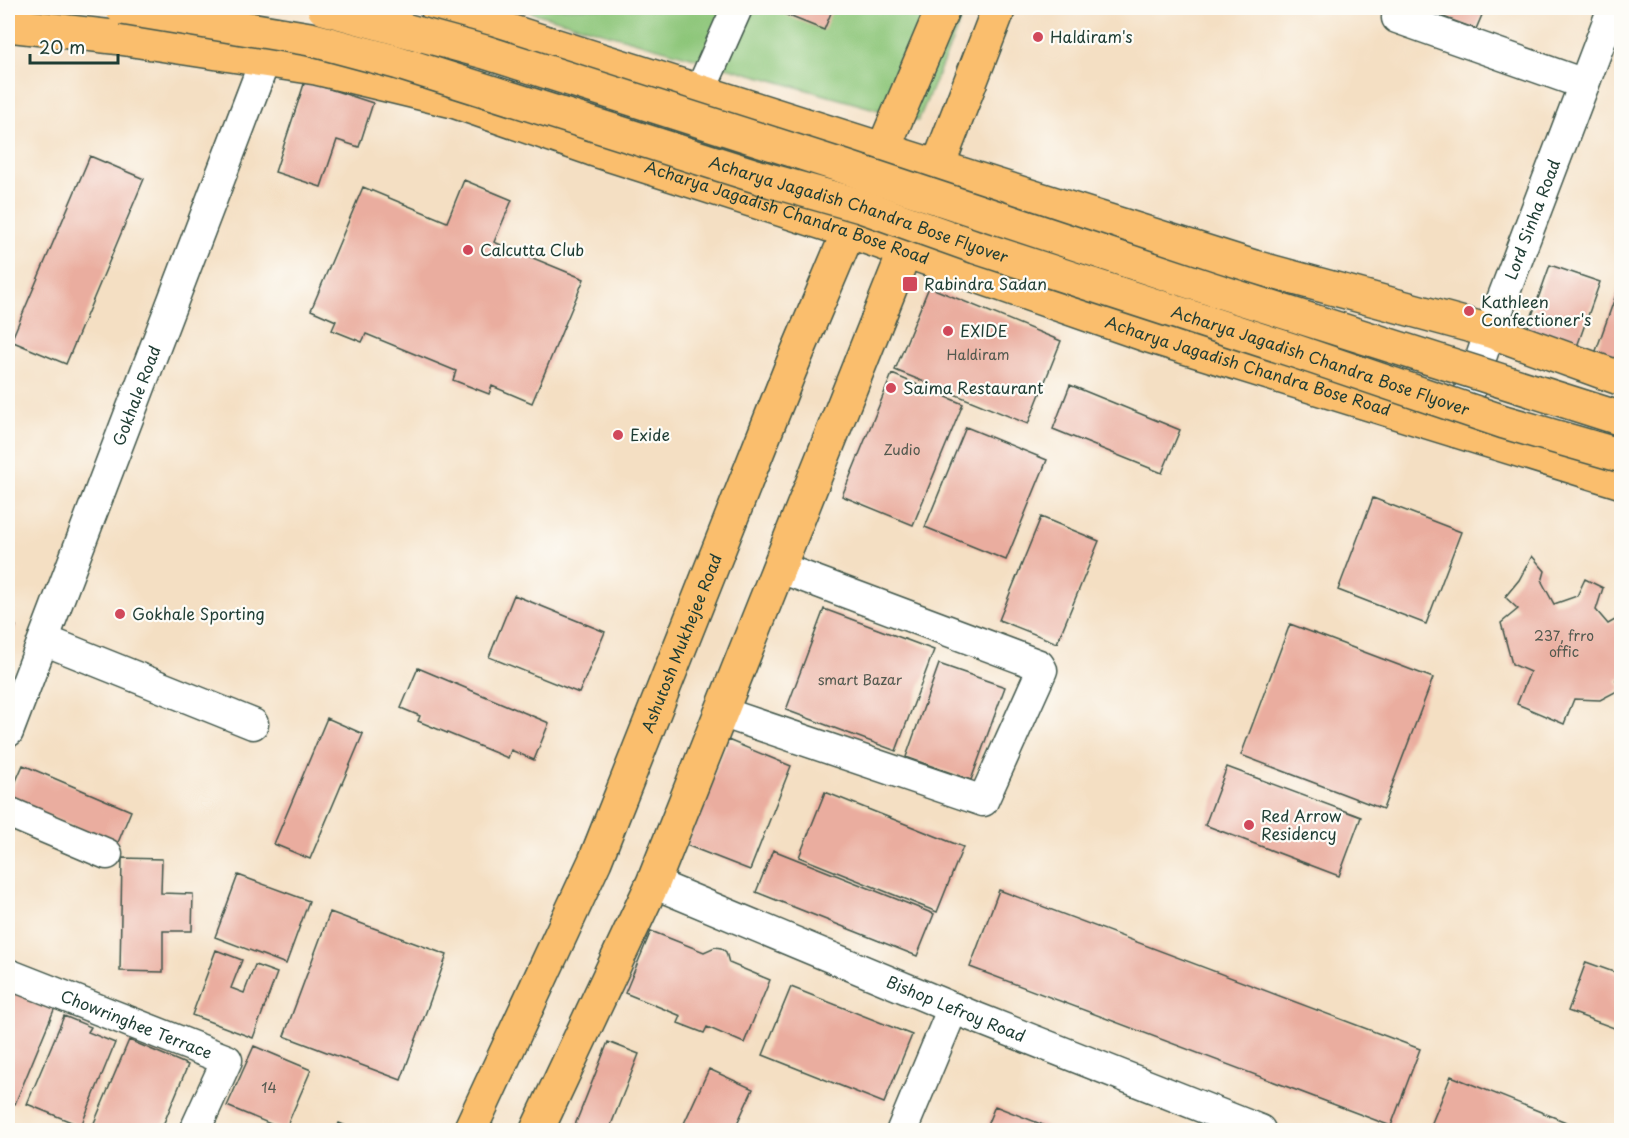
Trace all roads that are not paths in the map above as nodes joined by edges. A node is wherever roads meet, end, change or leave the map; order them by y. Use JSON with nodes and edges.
{"nodes":[{"id":1,"x":122,"y":8,"type":"edge"},
{"id":2,"x":324,"y":8,"type":"edge"},
{"id":3,"x":436,"y":8,"type":"edge"},
{"id":4,"x":737,"y":8,"type":"edge"},
{"id":5,"x":943,"y":8,"type":"edge"},
{"id":6,"x":999,"y":8,"type":"edge"},
{"id":7,"x":1612,"y":8,"type":"edge"},
{"id":8,"x":1397,"y":18,"type":"dead end"},
{"id":9,"x":8,"y":25,"type":"edge"},
{"id":10,"x":265,"y":60,"type":"junction"},
{"id":11,"x":1584,"y":84,"type":"junction"},
{"id":12,"x":700,"y":89,"type":"junction"},
{"id":13,"x":884,"y":150,"type":"junction"},
{"id":14,"x":936,"y":167,"type":"junction"},
{"id":15,"x":848,"y":231,"type":"junction"},
{"id":16,"x":905,"y":251,"type":"junction"},
{"id":17,"x":1490,"y":331,"type":"junction"},
{"id":18,"x":1622,"y":379,"type":"edge"},
{"id":19,"x":1622,"y":419,"type":"edge"},
{"id":20,"x":1456,"y":432,"type":"junction"},
{"id":21,"x":1622,"y":456,"type":"edge"},
{"id":22,"x":1622,"y":482,"type":"edge"},
{"id":23,"x":778,"y":567,"type":"junction"},
{"id":24,"x":44,"y":640,"type":"junction"},
{"id":25,"x":721,"y":712,"type":"junction"},
{"id":26,"x":253,"y":724,"type":"dead end"},
{"id":27,"x":8,"y":732,"type":"edge"},
{"id":28,"x":8,"y":812,"type":"edge"},
{"id":29,"x":107,"y":854,"type":"dead end"},
{"id":30,"x":653,"y":883,"type":"junction"},
{"id":31,"x":8,"y":974,"type":"edge"},
{"id":32,"x":953,"y":1008,"type":"junction"},
{"id":33,"x":195,"y":1131,"type":"edge"},
{"id":34,"x":470,"y":1131,"type":"edge"},
{"id":35,"x":537,"y":1131,"type":"edge"},
{"id":36,"x":902,"y":1131,"type":"edge"},
{"id":37,"x":1260,"y":1131,"type":"edge"}],
"edges":[{"from":1,"to":21,"type":"main road","name":"Acharya Jagadish Chandra Bose Flyover","bridge":true},
{"from":2,"to":19,"type":"main road","bridge":true},
{"from":3,"to":12,"type":"main road"},
{"from":4,"to":12,"type":"street"},
{"from":5,"to":13,"type":"main road","name":"Ashutosh Mukhejee Road"},
{"from":6,"to":14,"type":"main road"},
{"from":7,"to":11,"type":"street","name":"Lord Sinha Road"},
{"from":8,"to":11,"type":"street"},
{"from":9,"to":10,"type":"main road","name":"Acharya Jagadish Chandra Bose Road"},
{"from":10,"to":15,"type":"main road","name":"Acharya Jagadish Chandra Bose Road"},
{"from":10,"to":24,"type":"street","name":"Gokhale Road"},
{"from":11,"to":17,"type":"street","name":"Lord Sinha Road"},
{"from":12,"to":13,"type":"main road"},
{"from":13,"to":14,"type":"main road"},
{"from":13,"to":15,"type":"main road","name":"Ashutosh Mukhejee Road"},
{"from":14,"to":16,"type":"main road"},
{"from":14,"to":17,"type":"main road"},
{"from":15,"to":16,"type":"main road","name":"Acharya Jagadish Chandra Bose Road"},
{"from":15,"to":34,"type":"main road","name":"Ashutosh Mukhejee Road"},
{"from":16,"to":20,"type":"main road","name":"Acharya Jagadish Chandra Bose Road"},
{"from":16,"to":23,"type":"main road"},
{"from":17,"to":18,"type":"main road"},
{"from":17,"to":20,"type":"street","name":"Lord Sinha Road"},
{"from":20,"to":22,"type":"main road","name":"Acharya Jagadish Chandra Bose Road"},
{"from":23,"to":25,"type":"main road"},
{"from":23,"to":25,"type":"street"},
{"from":24,"to":26,"type":"street"},
{"from":24,"to":27,"type":"street","name":"Gokhale Road"},
{"from":25,"to":30,"type":"main road"},
{"from":28,"to":29,"type":"street"},
{"from":30,"to":32,"type":"street","name":"Bishop Lefroy Road"},
{"from":30,"to":35,"type":"main road"},
{"from":31,"to":33,"type":"street","name":"Chowringhee Terrace"},
{"from":32,"to":36,"type":"street"},
{"from":32,"to":37,"type":"street","name":"Bishop Lefroy Road"}]}
